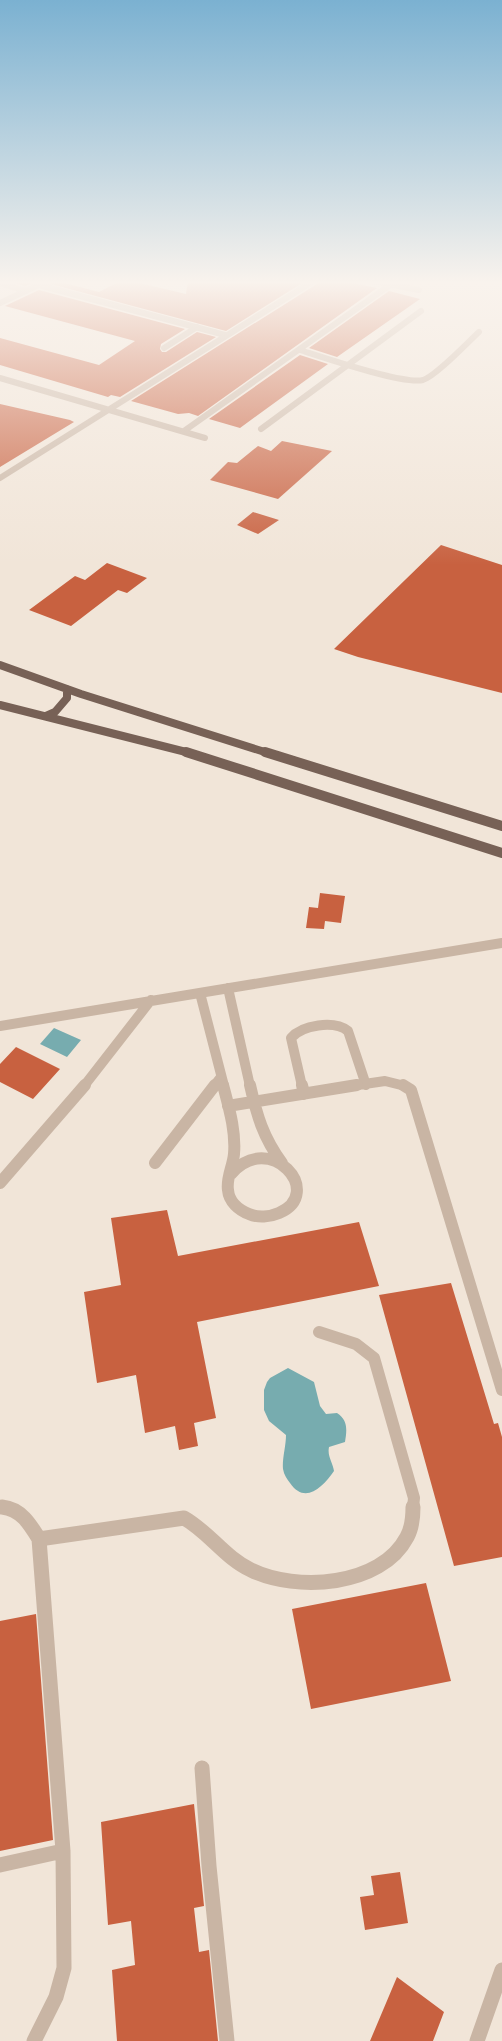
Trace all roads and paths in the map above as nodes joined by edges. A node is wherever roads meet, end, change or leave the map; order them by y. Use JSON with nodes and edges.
{"nodes":[{"id":1,"x":161,"y":375,"type":"edge"},
{"id":2,"x":264,"y":375,"type":"edge"},
{"id":3,"x":332,"y":375,"type":"edge"},
{"id":4,"x":391,"y":375,"type":"edge"},
{"id":5,"x":429,"y":375,"type":"edge"},
{"id":6,"x":0,"y":378,"type":"edge"},
{"id":7,"x":108,"y":409,"type":"junction"},
{"id":8,"x":261,"y":428,"type":"dead end"},
{"id":9,"x":184,"y":431,"type":"junction"},
{"id":10,"x":205,"y":438,"type":"dead end"},
{"id":11,"x":0,"y":478,"type":"edge"},
{"id":12,"x":0,"y":665,"type":"edge"},
{"id":13,"x":67,"y":689,"type":"junction"},
{"id":14,"x":0,"y":705,"type":"edge"},
{"id":15,"x":46,"y":716,"type":"junction"},
{"id":16,"x":502,"y":826,"type":"edge"},
{"id":17,"x":502,"y":853,"type":"edge"},
{"id":18,"x":502,"y":943,"type":"edge"},
{"id":19,"x":228,"y":988,"type":"junction"},
{"id":20,"x":200,"y":993,"type":"junction"},
{"id":21,"x":151,"y":1000,"type":"junction"},
{"id":22,"x":0,"y":1026,"type":"edge"},
{"id":23,"x":221,"y":1077,"type":"junction"},
{"id":24,"x":366,"y":1084,"type":"junction"},
{"id":25,"x":304,"y":1094,"type":"junction"},
{"id":26,"x":254,"y":1102,"type":"junction"},
{"id":27,"x":228,"y":1106,"type":"junction"},
{"id":28,"x":155,"y":1163,"type":"dead end"},
{"id":29,"x":282,"y":1163,"type":"junction"},
{"id":30,"x":231,"y":1174,"type":"junction"},
{"id":31,"x":0,"y":1183,"type":"edge"},
{"id":32,"x":319,"y":1332,"type":"dead end"},
{"id":33,"x":502,"y":1390,"type":"edge"},
{"id":34,"x":0,"y":1507,"type":"edge"},
{"id":35,"x":39,"y":1539,"type":"junction"},
{"id":36,"x":202,"y":1768,"type":"dead end"},
{"id":37,"x":63,"y":1850,"type":"junction"},
{"id":38,"x":0,"y":1865,"type":"edge"},
{"id":39,"x":502,"y":1970,"type":"edge"},
{"id":40,"x":34,"y":2041,"type":"edge"},
{"id":41,"x":227,"y":2041,"type":"edge"},
{"id":42,"x":477,"y":2041,"type":"edge"}],
"edges":[{"from":1,"to":7,"type":"street"},
{"from":2,"to":9,"type":"street"},
{"from":3,"to":8,"type":"street"},
{"from":4,"to":5,"type":"street"},
{"from":6,"to":7,"type":"street"},
{"from":7,"to":9,"type":"street"},
{"from":7,"to":11,"type":"street"},
{"from":9,"to":10,"type":"street"},
{"from":12,"to":13,"type":"main road"},
{"from":13,"to":15,"type":"main road"},
{"from":13,"to":16,"type":"main road"},
{"from":14,"to":15,"type":"main road"},
{"from":15,"to":17,"type":"main road"},
{"from":18,"to":19,"type":"street"},
{"from":19,"to":20,"type":"street"},
{"from":19,"to":26,"type":"street"},
{"from":20,"to":21,"type":"street"},
{"from":20,"to":23,"type":"street"},
{"from":21,"to":22,"type":"street"},
{"from":21,"to":31,"type":"street"},
{"from":23,"to":27,"type":"street"},
{"from":23,"to":28,"type":"street"},
{"from":24,"to":25,"type":"street"},
{"from":24,"to":25,"type":"street"},
{"from":24,"to":33,"type":"street"},
{"from":25,"to":26,"type":"street"},
{"from":26,"to":27,"type":"street"},
{"from":26,"to":29,"type":"street"},
{"from":27,"to":30,"type":"street"},
{"from":29,"to":30,"type":"street"},
{"from":29,"to":30,"type":"street"},
{"from":32,"to":35,"type":"street"},
{"from":34,"to":35,"type":"street"},
{"from":35,"to":37,"type":"street"},
{"from":36,"to":41,"type":"street"},
{"from":37,"to":38,"type":"street"},
{"from":37,"to":40,"type":"street"},
{"from":39,"to":42,"type":"street"}]}
